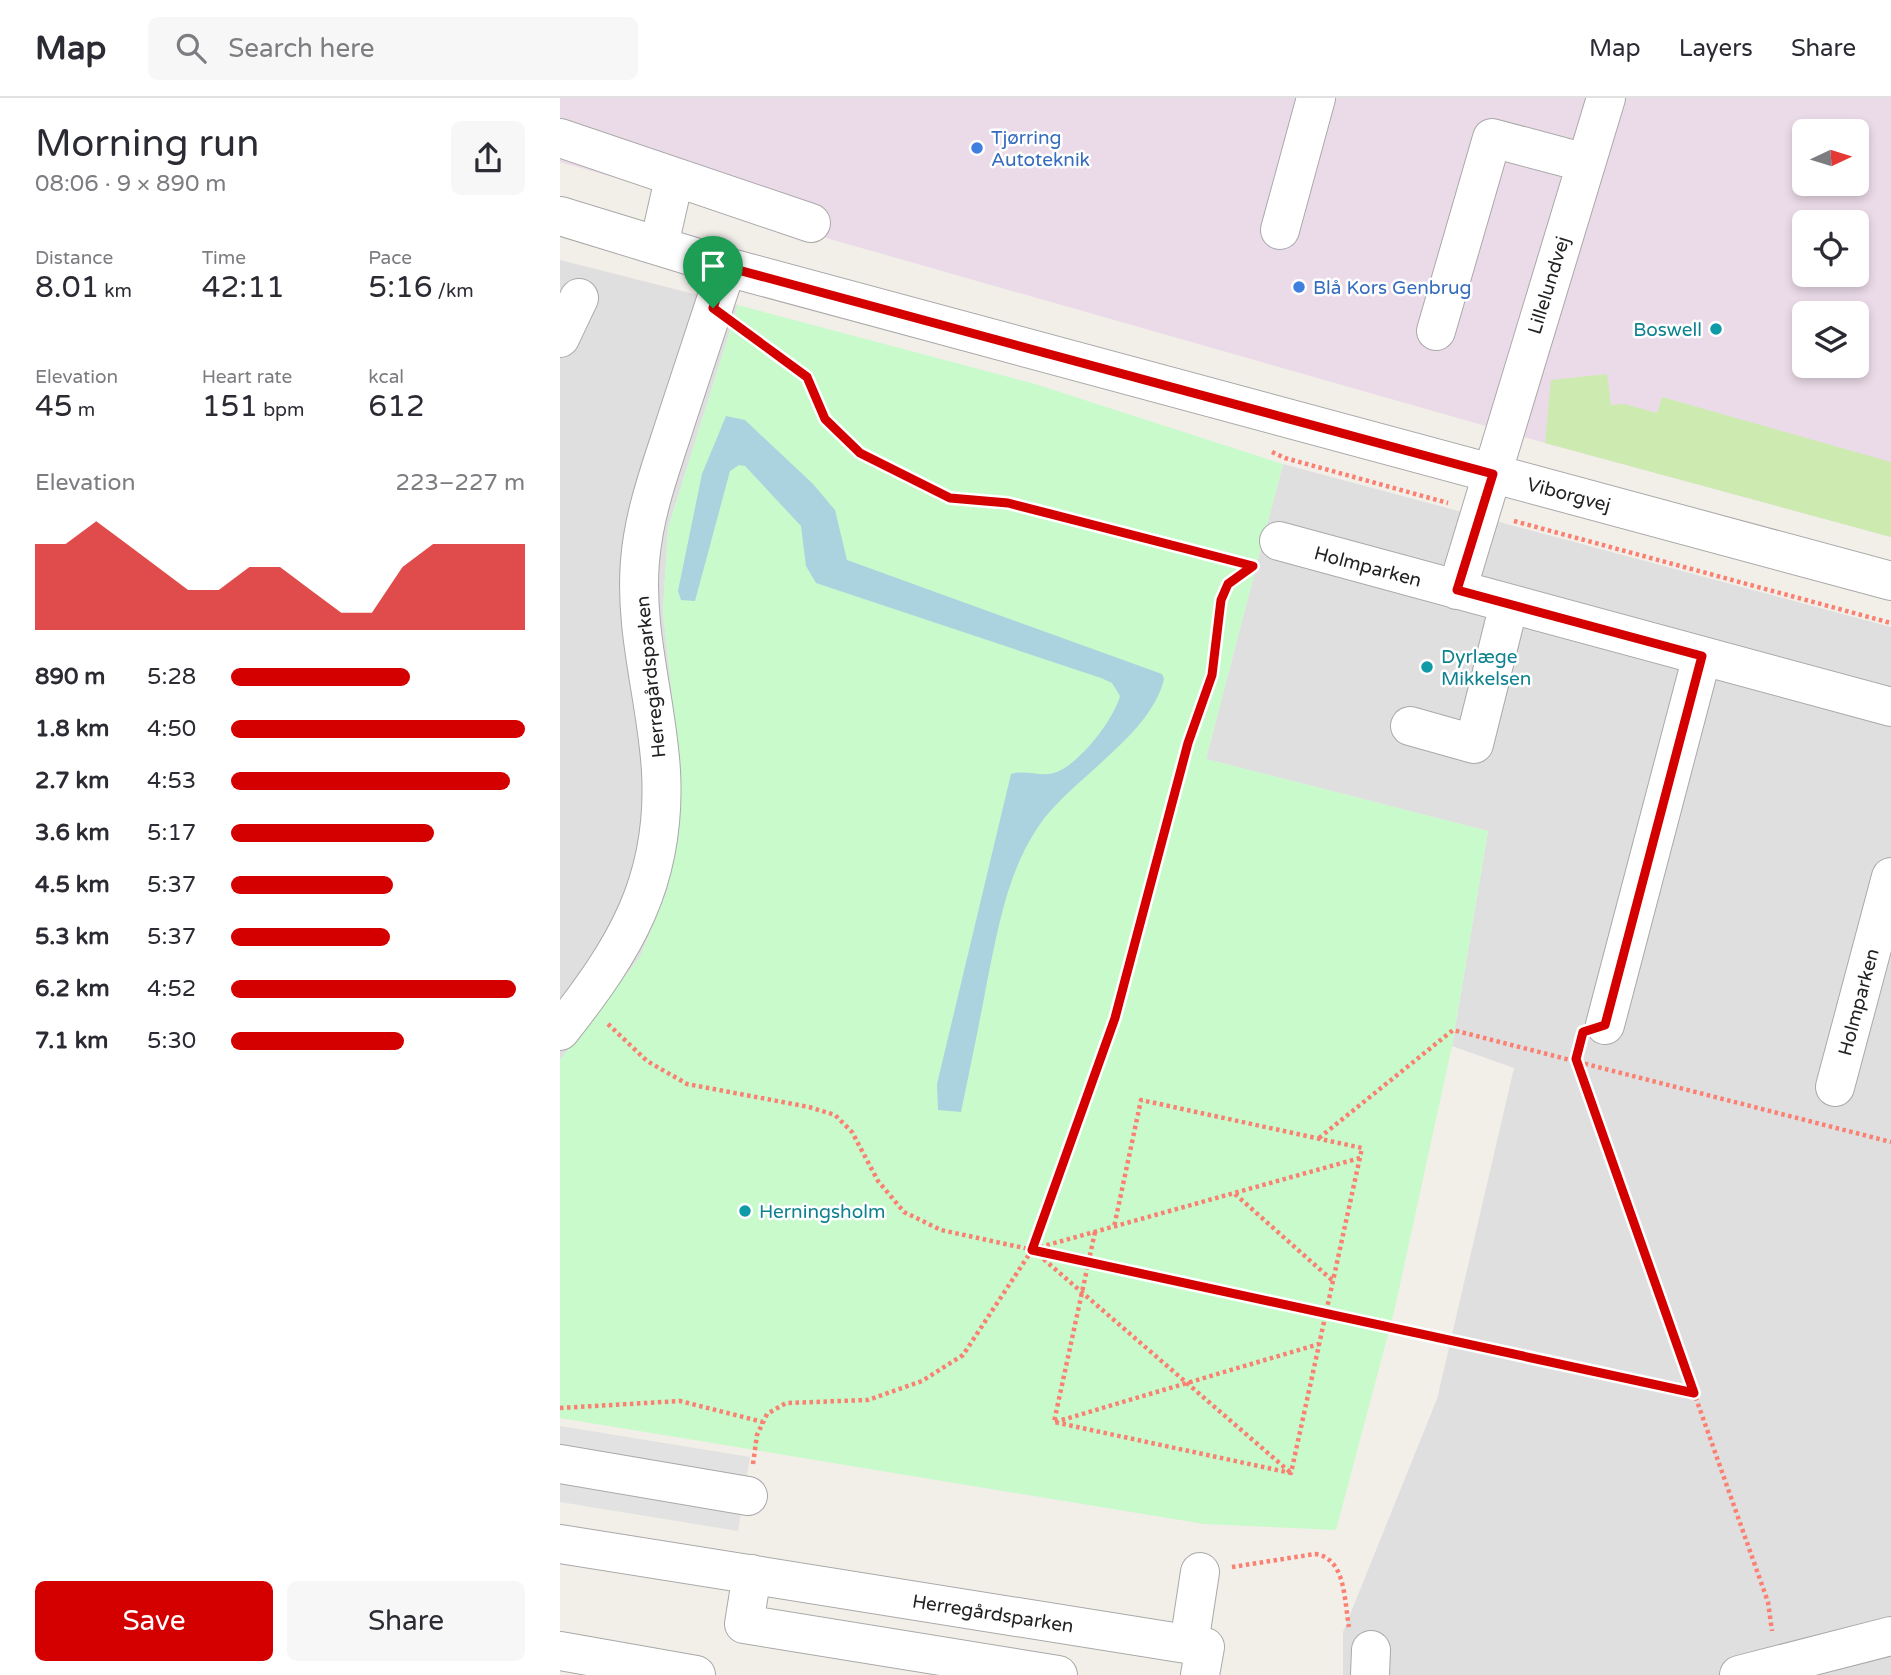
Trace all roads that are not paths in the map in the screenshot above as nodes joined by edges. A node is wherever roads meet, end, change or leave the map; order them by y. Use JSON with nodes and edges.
{"nodes":[{"id":1,"x":1316,"y":98,"type":"edge"},
{"id":2,"x":1606,"y":98,"type":"edge"},
{"id":3,"x":560,"y":138,"type":"edge"},
{"id":4,"x":1586,"y":163,"type":"junction"},
{"id":5,"x":674,"y":179,"type":"junction"},
{"id":6,"x":560,"y":216,"type":"edge"},
{"id":7,"x":811,"y":223,"type":"dead end"},
{"id":8,"x":1280,"y":230,"type":"dead end"},
{"id":9,"x":659,"y":246,"type":"junction"},
{"id":10,"x":727,"y":267,"type":"junction"},
{"id":11,"x":579,"y":298,"type":"dead end"},
{"id":12,"x":1436,"y":331,"type":"dead end"},
{"id":13,"x":560,"y":338,"type":"edge"},
{"id":14,"x":1493,"y":474,"type":"junction"},
{"id":15,"x":1266,"y":554,"type":"road end"},
{"id":16,"x":1891,"y":581,"type":"edge"},
{"id":17,"x":1457,"y":590,"type":"junction"},
{"id":18,"x":1509,"y":604,"type":"junction"},
{"id":19,"x":1702,"y":656,"type":"junction"},
{"id":20,"x":1891,"y":707,"type":"edge"},
{"id":21,"x":1410,"y":726,"type":"dead end"},
{"id":22,"x":1891,"y":877,"type":"edge"},
{"id":23,"x":1605,"y":1025,"type":"road end"},
{"id":24,"x":560,"y":1031,"type":"edge"},
{"id":25,"x":1835,"y":1087,"type":"dead end"},
{"id":26,"x":560,"y":1464,"type":"edge"},
{"id":27,"x":748,"y":1496,"type":"road end"},
{"id":28,"x":560,"y":1544,"type":"edge"},
{"id":29,"x":1200,"y":1572,"type":"road end"},
{"id":30,"x":752,"y":1574,"type":"junction"},
{"id":31,"x":1891,"y":1636,"type":"edge"},
{"id":32,"x":560,"y":1651,"type":"edge"},
{"id":33,"x":1194,"y":1660,"type":"edge"},
{"id":34,"x":696,"y":1675,"type":"edge"},
{"id":35,"x":1058,"y":1675,"type":"edge"},
{"id":36,"x":1739,"y":1675,"type":"edge"}],
"edges":[{"from":1,"to":8,"type":"street"},
{"from":2,"to":4,"type":"street","name":"Lillelundvej"},
{"from":3,"to":5,"type":"street"},
{"from":4,"to":12,"type":"street"},
{"from":4,"to":14,"type":"street","name":"Lillelundvej"},
{"from":5,"to":7,"type":"street"},
{"from":5,"to":9,"type":"street"},
{"from":6,"to":9,"type":"street","name":"Viborgvej"},
{"from":9,"to":10,"type":"street","name":"Viborgvej"},
{"from":10,"to":14,"type":"street","name":"Viborgvej"},
{"from":10,"to":24,"type":"street","name":"Herregårdsparken"},
{"from":11,"to":13,"type":"street"},
{"from":14,"to":16,"type":"street","name":"Viborgvej"},
{"from":14,"to":17,"type":"street"},
{"from":15,"to":17,"type":"street","name":"Holmparken"},
{"from":17,"to":18,"type":"street","name":"Holmparken"},
{"from":18,"to":19,"type":"street","name":"Holmparken"},
{"from":18,"to":21,"type":"street"},
{"from":19,"to":20,"type":"street","name":"Holmparken"},
{"from":19,"to":23,"type":"street"},
{"from":22,"to":25,"type":"street","name":"Holmparken"},
{"from":26,"to":27,"type":"street"},
{"from":28,"to":30,"type":"street","name":"Herregårdsparken"},
{"from":29,"to":33,"type":"street"},
{"from":30,"to":33,"type":"street","name":"Herregårdsparken"},
{"from":30,"to":35,"type":"street"},
{"from":31,"to":36,"type":"street"},
{"from":32,"to":34,"type":"street"}]}
